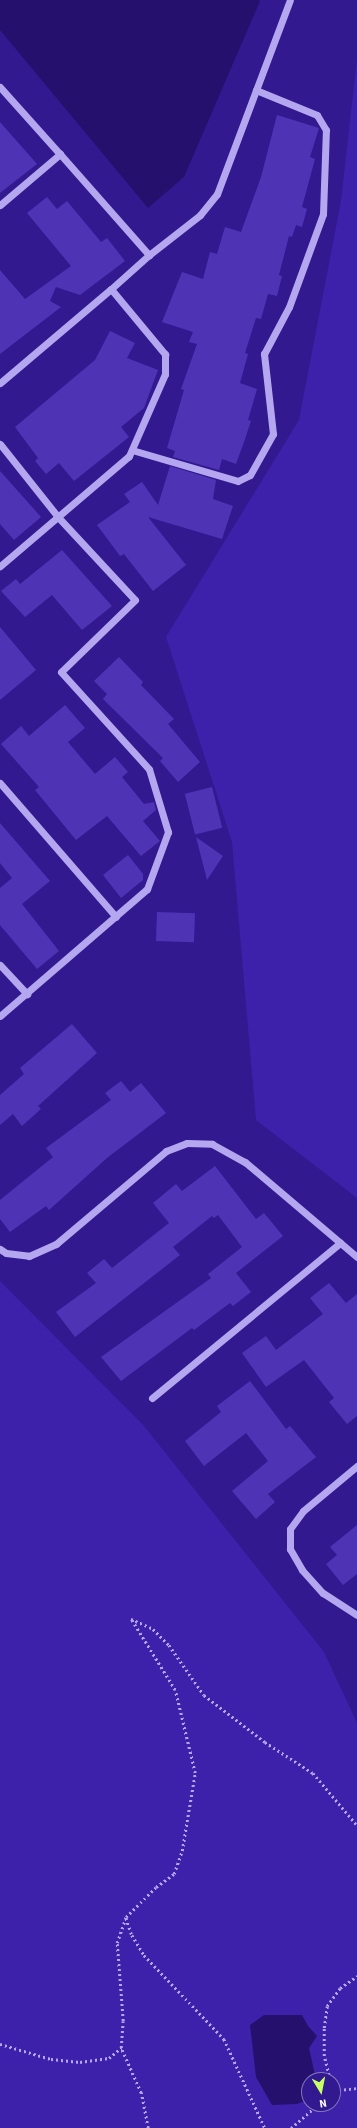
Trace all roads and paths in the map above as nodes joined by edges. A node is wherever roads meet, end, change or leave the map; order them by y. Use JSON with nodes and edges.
{"nodes":[{"id":1,"x":290,"y":0,"type":"edge"},
{"id":2,"x":0,"y":87,"type":"edge"},
{"id":3,"x":256,"y":90,"type":"junction"},
{"id":4,"x":60,"y":154,"type":"junction"},
{"id":5,"x":0,"y":205,"type":"edge"},
{"id":6,"x":149,"y":255,"type":"junction"},
{"id":7,"x":111,"y":289,"type":"junction"},
{"id":8,"x":0,"y":383,"type":"edge"},
{"id":9,"x":0,"y":444,"type":"edge"},
{"id":10,"x":132,"y":450,"type":"junction"},
{"id":11,"x":58,"y":517,"type":"junction"},
{"id":12,"x":0,"y":566,"type":"edge"},
{"id":13,"x":0,"y":783,"type":"edge"},
{"id":14,"x":116,"y":917,"type":"junction"},
{"id":15,"x":0,"y":965,"type":"edge"},
{"id":16,"x":27,"y":994,"type":"junction"},
{"id":17,"x":0,"y":1016,"type":"edge"},
{"id":18,"x":340,"y":1243,"type":"junction"},
{"id":19,"x":0,"y":1249,"type":"edge"},
{"id":20,"x":357,"y":1257,"type":"edge"},
{"id":21,"x":152,"y":1398,"type":"dead end"},
{"id":22,"x":357,"y":1466,"type":"edge"},
{"id":23,"x":357,"y":1615,"type":"edge"},
{"id":24,"x":357,"y":1825,"type":"edge"},
{"id":25,"x":126,"y":1917,"type":"junction"},
{"id":26,"x":357,"y":1976,"type":"edge"},
{"id":27,"x":0,"y":2044,"type":"edge"},
{"id":28,"x":121,"y":2048,"type":"junction"},
{"id":29,"x":328,"y":2072,"type":"edge"},
{"id":30,"x":357,"y":2088,"type":"edge"},
{"id":31,"x":341,"y":2090,"type":"edge"},
{"id":32,"x":310,"y":2112,"type":"edge"},
{"id":33,"x":148,"y":2128,"type":"edge"},
{"id":34,"x":265,"y":2128,"type":"edge"},
{"id":35,"x":291,"y":2128,"type":"edge"}],
"edges":[{"from":1,"to":3,"type":"street"},
{"from":2,"to":4,"type":"street"},
{"from":3,"to":6,"type":"street"},
{"from":3,"to":10,"type":"street"},
{"from":4,"to":5,"type":"street"},
{"from":4,"to":6,"type":"street"},
{"from":6,"to":7,"type":"street"},
{"from":7,"to":8,"type":"street"},
{"from":7,"to":10,"type":"street"},
{"from":9,"to":11,"type":"street"},
{"from":10,"to":11,"type":"street"},
{"from":11,"to":12,"type":"street"},
{"from":11,"to":14,"type":"street"},
{"from":13,"to":14,"type":"street"},
{"from":14,"to":16,"type":"street"},
{"from":15,"to":16,"type":"street"},
{"from":16,"to":17,"type":"street"},
{"from":18,"to":19,"type":"street"},
{"from":18,"to":20,"type":"street"},
{"from":18,"to":21,"type":"street"},
{"from":22,"to":23,"type":"street"},
{"from":24,"to":25,"type":"path"},
{"from":25,"to":28,"type":"path"},
{"from":25,"to":34,"type":"path"},
{"from":26,"to":29,"type":"path"},
{"from":27,"to":28,"type":"path"},
{"from":28,"to":33,"type":"path"},
{"from":30,"to":31,"type":"path"},
{"from":32,"to":35,"type":"path"}]}
